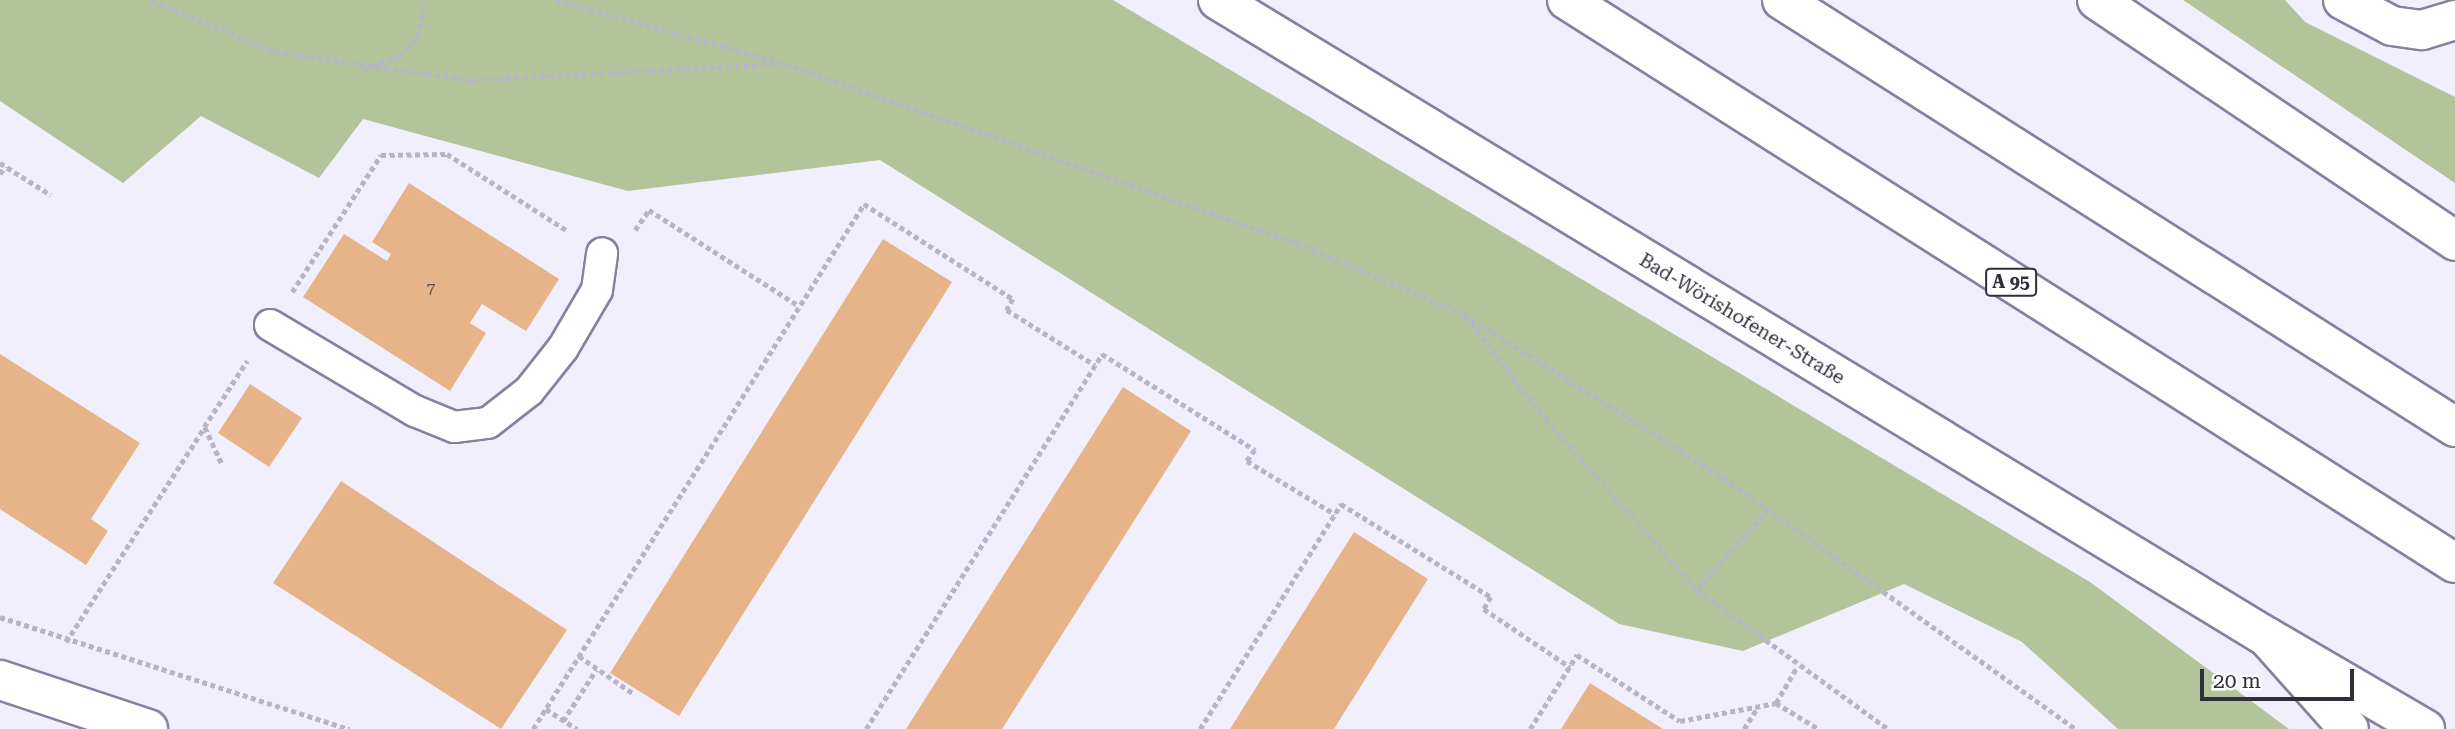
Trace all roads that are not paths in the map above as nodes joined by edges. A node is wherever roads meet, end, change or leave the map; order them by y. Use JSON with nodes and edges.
{"nodes":[{"id":1,"x":1218,"y":0,"type":"edge"},
{"id":2,"x":1567,"y":0,"type":"edge"},
{"id":3,"x":1782,"y":0,"type":"edge"},
{"id":4,"x":2097,"y":0,"type":"edge"},
{"id":5,"x":2351,"y":6,"type":"edge"},
{"id":6,"x":2455,"y":20,"type":"edge"},
{"id":7,"x":2455,"y":241,"type":"edge"},
{"id":8,"x":602,"y":253,"type":"road end"},
{"id":9,"x":270,"y":325,"type":"road end"},
{"id":10,"x":2455,"y":427,"type":"edge"},
{"id":11,"x":2455,"y":564,"type":"edge"},
{"id":12,"x":2267,"y":638,"type":"junction"},
{"id":13,"x":0,"y":680,"type":"edge"},
{"id":14,"x":148,"y":729,"type":"edge"},
{"id":15,"x":2349,"y":729,"type":"edge"},
{"id":16,"x":2425,"y":729,"type":"edge"}],
"edges":[{"from":1,"to":12,"type":"main road","name":"Bad-Wörishofener-Straße"},
{"from":2,"to":11,"type":"main road","number":"A 95"},
{"from":3,"to":10,"type":"main road"},
{"from":4,"to":7,"type":"main road"},
{"from":5,"to":6,"type":"main road"},
{"from":8,"to":9,"type":"lane"},
{"from":12,"to":15,"type":"main road"},
{"from":12,"to":16,"type":"main road","name":"Bad-Wörishofener-Straße"},
{"from":13,"to":14,"type":"main road"}]}
